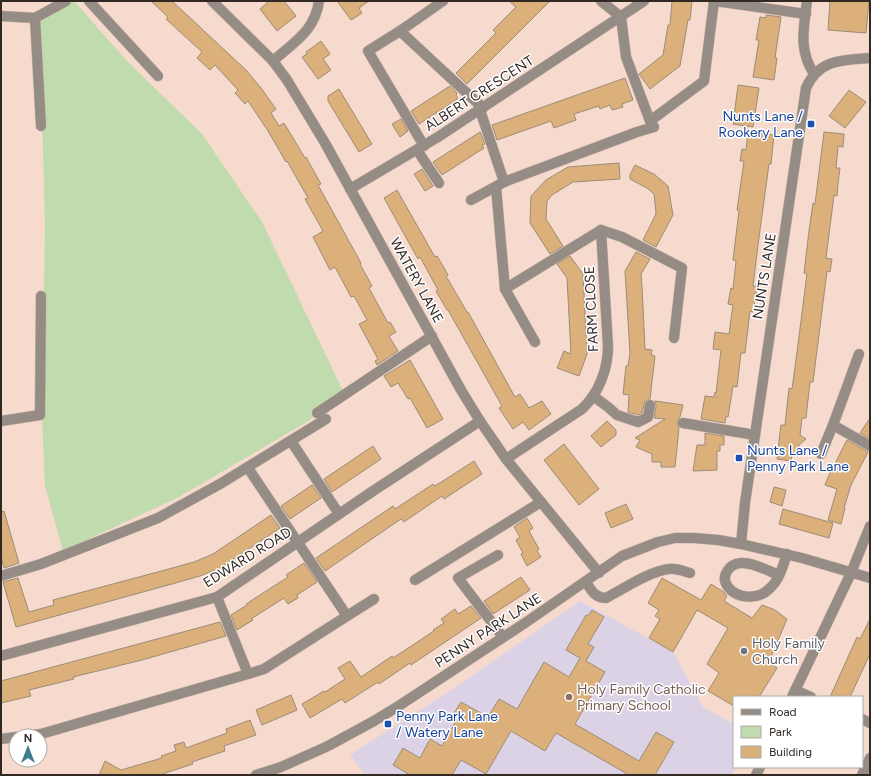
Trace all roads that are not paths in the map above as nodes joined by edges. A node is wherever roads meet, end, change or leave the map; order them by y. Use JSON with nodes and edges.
{"nodes":[{"id":1,"x":66,"y":1,"type":"edge"},
{"id":2,"x":89,"y":1,"type":"edge"},
{"id":3,"x":212,"y":1,"type":"edge"},
{"id":4,"x":319,"y":1,"type":"edge"},
{"id":5,"x":443,"y":1,"type":"edge"},
{"id":6,"x":601,"y":1,"type":"edge"},
{"id":7,"x":644,"y":1,"type":"edge"},
{"id":8,"x":714,"y":1,"type":"edge"},
{"id":9,"x":807,"y":1,"type":"edge"},
{"id":10,"x":806,"y":14,"type":"junction"},
{"id":11,"x":1,"y":16,"type":"edge"},
{"id":12,"x":621,"y":17,"type":"junction"},
{"id":13,"x":35,"y":18,"type":"junction"},
{"id":14,"x":400,"y":31,"type":"junction"},
{"id":15,"x":870,"y":58,"type":"edge"},
{"id":16,"x":273,"y":61,"type":"junction"},
{"id":17,"x":814,"y":74,"type":"junction"},
{"id":18,"x":158,"y":76,"type":"dead end"},
{"id":19,"x":481,"y":109,"type":"junction"},
{"id":20,"x":650,"y":120,"type":"junction"},
{"id":21,"x":42,"y":126,"type":"dead end"},
{"id":22,"x":421,"y":148,"type":"junction"},
{"id":23,"x":439,"y":183,"type":"dead end"},
{"id":24,"x":500,"y":184,"type":"junction"},
{"id":25,"x":350,"y":189,"type":"junction"},
{"id":26,"x":472,"y":200,"type":"dead end"},
{"id":27,"x":601,"y":230,"type":"junction"},
{"id":28,"x":504,"y":289,"type":"junction"},
{"id":29,"x":41,"y":296,"type":"dead end"},
{"id":30,"x":432,"y":336,"type":"junction"},
{"id":31,"x":674,"y":338,"type":"dead end"},
{"id":32,"x":535,"y":342,"type":"dead end"},
{"id":33,"x":859,"y":354,"type":"dead end"},
{"id":34,"x":593,"y":396,"type":"junction"},
{"id":35,"x":650,"y":405,"type":"dead end"},
{"id":36,"x":1,"y":421,"type":"edge"},
{"id":37,"x":480,"y":421,"type":"junction"},
{"id":38,"x":683,"y":424,"type":"dead end"},
{"id":39,"x":833,"y":425,"type":"junction"},
{"id":40,"x":755,"y":435,"type":"junction"},
{"id":41,"x":290,"y":441,"type":"junction"},
{"id":42,"x":870,"y":446,"type":"edge"},
{"id":43,"x":822,"y":454,"type":"dead end"},
{"id":44,"x":506,"y":459,"type":"junction"},
{"id":45,"x":248,"y":468,"type":"junction"},
{"id":46,"x":541,"y":502,"type":"junction"},
{"id":47,"x":339,"y":514,"type":"junction"},
{"id":48,"x":870,"y":526,"type":"edge"},
{"id":49,"x":298,"y":542,"type":"junction"},
{"id":50,"x":741,"y":544,"type":"junction"},
{"id":51,"x":787,"y":554,"type":"junction"},
{"id":52,"x":498,"y":555,"type":"dead end"},
{"id":53,"x":598,"y":573,"type":"junction"},
{"id":54,"x":690,"y":573,"type":"dead end"},
{"id":55,"x":851,"y":573,"type":"junction"},
{"id":56,"x":779,"y":575,"type":"junction"},
{"id":57,"x":1,"y":576,"type":"edge"},
{"id":58,"x":870,"y":578,"type":"edge"},
{"id":59,"x":416,"y":580,"type":"dead end"},
{"id":60,"x":586,"y":582,"type":"junction"},
{"id":61,"x":216,"y":597,"type":"junction"},
{"id":62,"x":374,"y":599,"type":"dead end"},
{"id":63,"x":347,"y":616,"type":"junction"},
{"id":64,"x":503,"y":637,"type":"junction"},
{"id":65,"x":1,"y":656,"type":"edge"},
{"id":66,"x":248,"y":674,"type":"junction"},
{"id":67,"x":794,"y":693,"type":"edge"},
{"id":68,"x":808,"y":696,"type":"edge"},
{"id":69,"x":48,"y":732,"type":"edge"},
{"id":70,"x":870,"y":758,"type":"edge"},
{"id":71,"x":256,"y":775,"type":"edge"},
{"id":72,"x":862,"y":775,"type":"edge"}],
"edges":[{"from":1,"to":13,"type":"street"},
{"from":2,"to":18,"type":"street"},
{"from":3,"to":16,"type":"street","name":"WATERY LANE"},
{"from":4,"to":16,"type":"street"},
{"from":5,"to":14,"type":"street"},
{"from":6,"to":12,"type":"street"},
{"from":7,"to":12,"type":"street","name":"ALBERT CRESCENT"},
{"from":8,"to":10,"type":"street"},
{"from":8,"to":20,"type":"street"},
{"from":9,"to":10,"type":"street"},
{"from":10,"to":17,"type":"street"},
{"from":11,"to":13,"type":"street"},
{"from":12,"to":19,"type":"street","name":"ALBERT CRESCENT"},
{"from":12,"to":20,"type":"street"},
{"from":13,"to":21,"type":"street"},
{"from":14,"to":19,"type":"street"},
{"from":14,"to":22,"type":"street"},
{"from":15,"to":17,"type":"street","name":"NUNTS LANE"},
{"from":16,"to":25,"type":"street","name":"WATERY LANE"},
{"from":17,"to":40,"type":"street","name":"NUNTS LANE"},
{"from":19,"to":22,"type":"street","name":"ALBERT CRESCENT"},
{"from":19,"to":24,"type":"street"},
{"from":20,"to":24,"type":"street"},
{"from":22,"to":23,"type":"street"},
{"from":22,"to":25,"type":"street","name":"ALBERT CRESCENT"},
{"from":24,"to":26,"type":"street"},
{"from":24,"to":28,"type":"street"},
{"from":25,"to":30,"type":"street","name":"WATERY LANE"},
{"from":27,"to":28,"type":"street"},
{"from":27,"to":31,"type":"street"},
{"from":27,"to":34,"type":"street","name":"FARM CLOSE"},
{"from":28,"to":32,"type":"street"},
{"from":29,"to":36,"type":"street"},
{"from":30,"to":37,"type":"street","name":"WATERY LANE"},
{"from":30,"to":41,"type":"street"},
{"from":33,"to":39,"type":"street"},
{"from":34,"to":35,"type":"street"},
{"from":34,"to":44,"type":"street","name":"FARM CLOSE"},
{"from":37,"to":44,"type":"street","name":"WATERY LANE"},
{"from":37,"to":47,"type":"street","name":"EDWARD ROAD"},
{"from":38,"to":40,"type":"street"},
{"from":39,"to":42,"type":"street"},
{"from":39,"to":43,"type":"street"},
{"from":40,"to":50,"type":"street","name":"NUNTS LANE"},
{"from":41,"to":45,"type":"street"},
{"from":41,"to":47,"type":"street"},
{"from":44,"to":46,"type":"street","name":"WATERY LANE"},
{"from":45,"to":49,"type":"street"},
{"from":45,"to":57,"type":"street"},
{"from":46,"to":53,"type":"street","name":"WATERY LANE"},
{"from":46,"to":59,"type":"street"},
{"from":47,"to":49,"type":"street","name":"EDWARD ROAD"},
{"from":48,"to":55,"type":"street"},
{"from":49,"to":61,"type":"street","name":"EDWARD ROAD"},
{"from":49,"to":63,"type":"street"},
{"from":50,"to":51,"type":"street","name":"PENNY PARK LANE"},
{"from":50,"to":53,"type":"street","name":"PENNY PARK LANE"},
{"from":51,"to":55,"type":"street","name":"PENNY PARK LANE"},
{"from":51,"to":56,"type":"street"},
{"from":52,"to":64,"type":"street"},
{"from":53,"to":60,"type":"street","name":"PENNY PARK LANE"},
{"from":54,"to":60,"type":"street"},
{"from":55,"to":58,"type":"street","name":"PENNY PARK LANE"},
{"from":55,"to":67,"type":"street"},
{"from":56,"to":56,"type":"street"},
{"from":60,"to":64,"type":"street","name":"PENNY PARK LANE"},
{"from":61,"to":65,"type":"street","name":"EDWARD ROAD"},
{"from":61,"to":66,"type":"street"},
{"from":62,"to":63,"type":"street"},
{"from":63,"to":66,"type":"street"},
{"from":64,"to":71,"type":"street","name":"PENNY PARK LANE"},
{"from":66,"to":69,"type":"street"},
{"from":67,"to":68,"type":"street"},
{"from":70,"to":72,"type":"street"}]}
